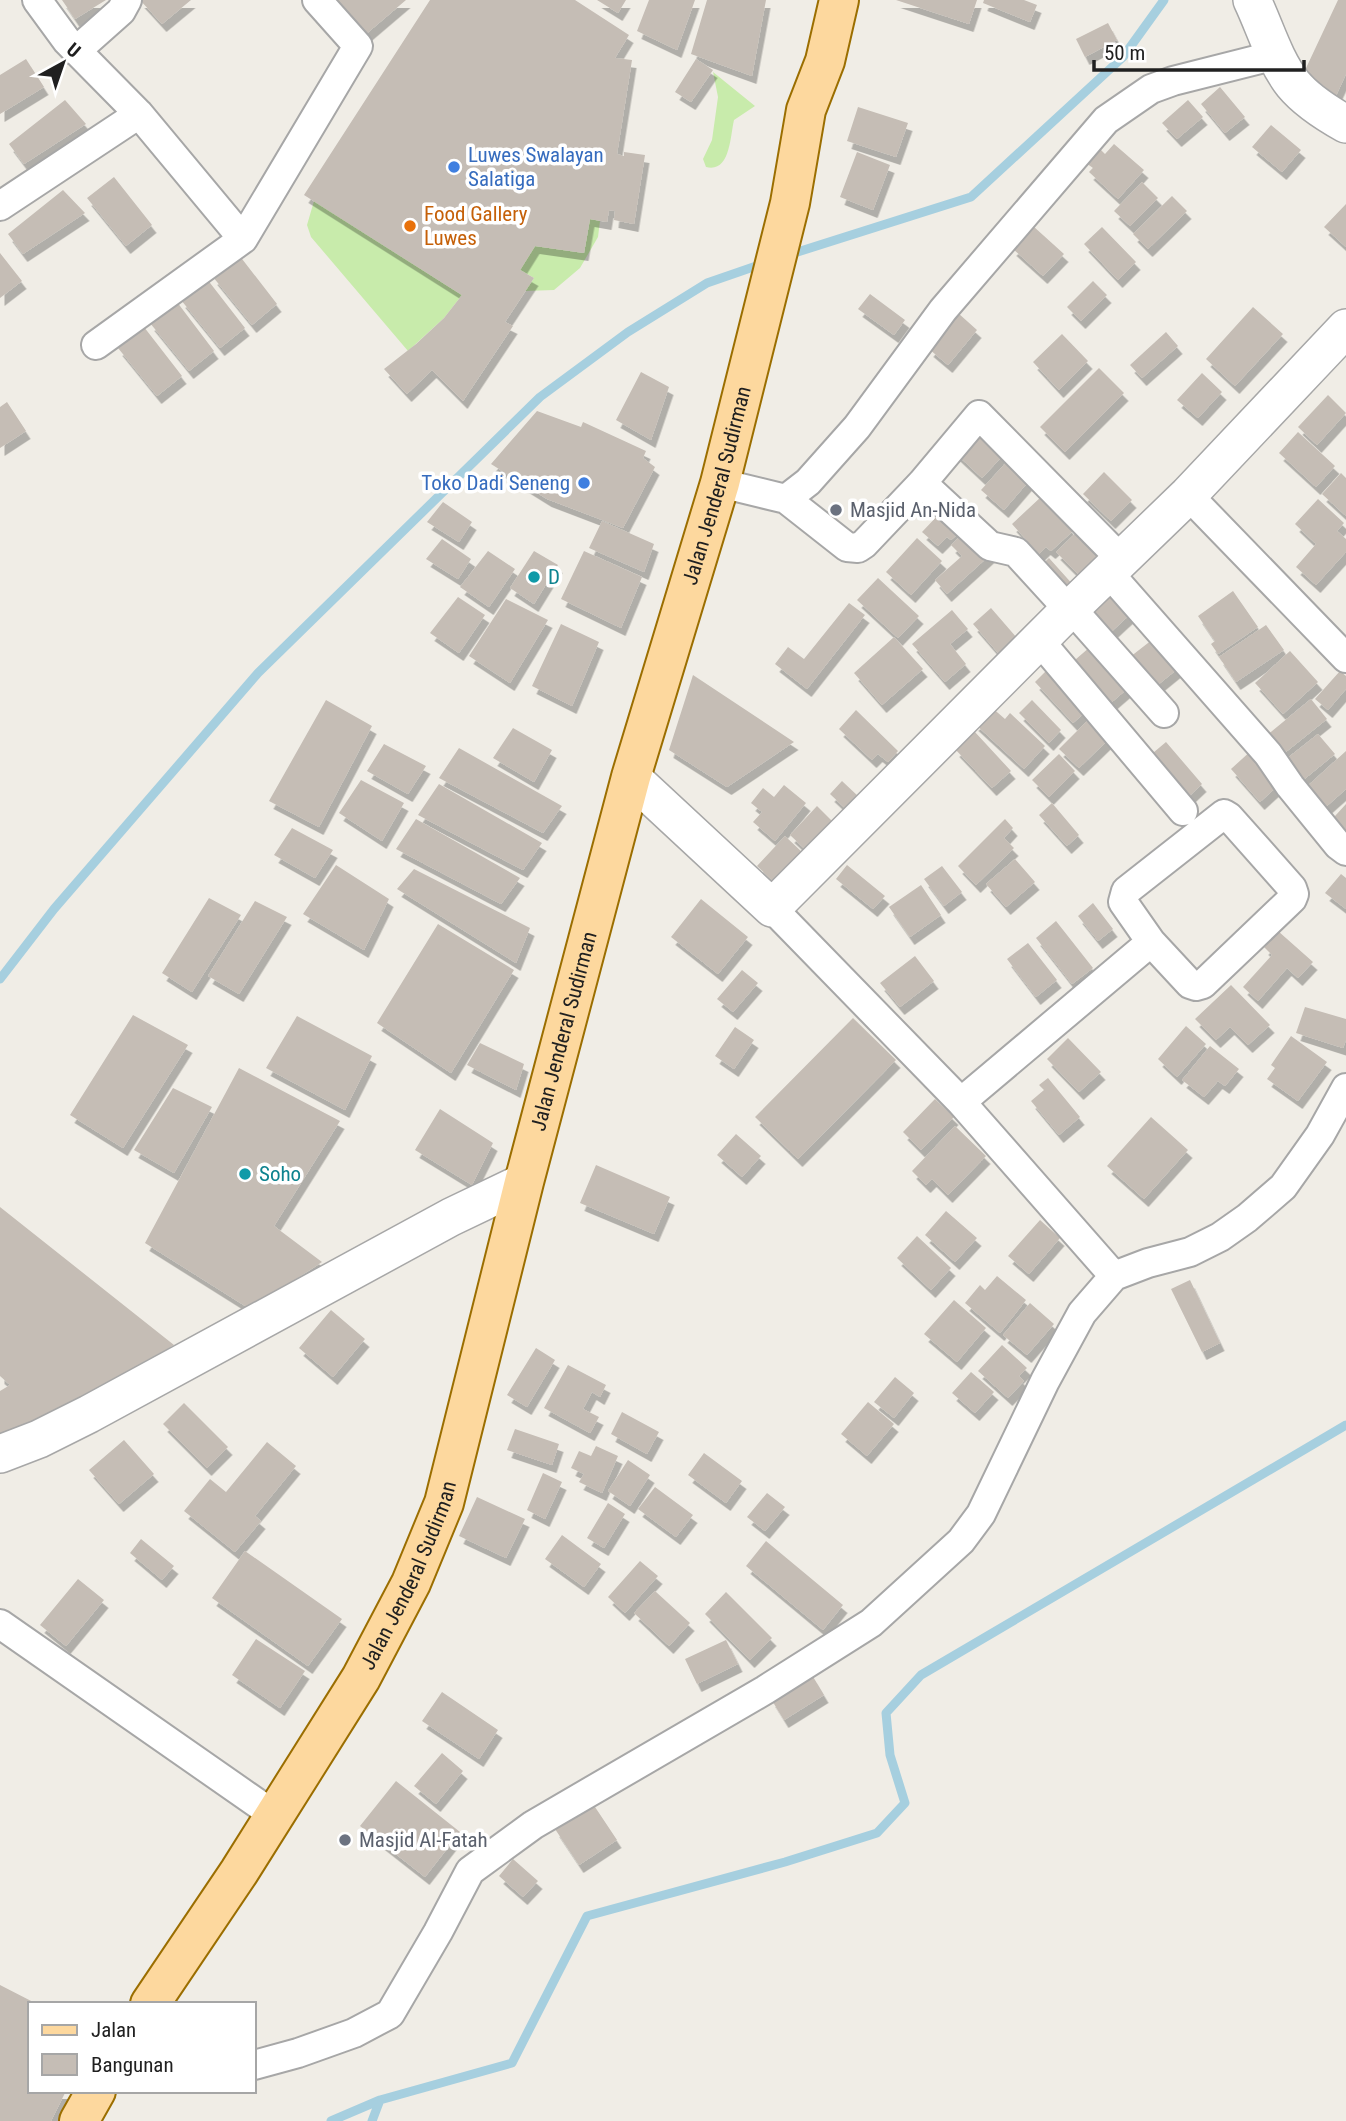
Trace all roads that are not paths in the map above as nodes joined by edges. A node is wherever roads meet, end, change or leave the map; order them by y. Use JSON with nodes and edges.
{"nodes":[{"id":1,"x":37,"y":0,"type":"edge"},
{"id":2,"x":127,"y":0,"type":"edge"},
{"id":3,"x":317,"y":0,"type":"edge"},
{"id":4,"x":816,"y":0,"type":"edge"},
{"id":5,"x":839,"y":0,"type":"edge"},
{"id":6,"x":1252,"y":0,"type":"edge"},
{"id":7,"x":76,"y":51,"type":"junction"},
{"id":8,"x":1276,"y":55,"type":"junction"},
{"id":9,"x":825,"y":61,"type":"junction"},
{"id":10,"x":139,"y":114,"type":"junction"},
{"id":11,"x":1346,"y":124,"type":"edge"},
{"id":12,"x":0,"y":206,"type":"edge"},
{"id":13,"x":243,"y":239,"type":"junction"},
{"id":14,"x":1346,"y":328,"type":"edge"},
{"id":15,"x":96,"y":345,"type":"dead end"},
{"id":16,"x":922,"y":482,"type":"junction"},
{"id":17,"x":720,"y":483,"type":"junction"},
{"id":18,"x":1188,"y":495,"type":"junction"},
{"id":19,"x":786,"y":499,"type":"junction"},
{"id":20,"x":1115,"y":565,"type":"junction"},
{"id":21,"x":1070,"y":609,"type":"junction"},
{"id":22,"x":1038,"y":640,"type":"junction"},
{"id":23,"x":1346,"y":659,"type":"edge"},
{"id":24,"x":1164,"y":713,"type":"dead end"},
{"id":25,"x":631,"y":777,"type":"junction"},
{"id":26,"x":1183,"y":811,"type":"dead end"},
{"id":27,"x":1346,"y":851,"type":"edge"},
{"id":28,"x":772,"y":908,"type":"junction"},
{"id":29,"x":1151,"y":942,"type":"junction"},
{"id":30,"x":1346,"y":1088,"type":"edge"},
{"id":31,"x":961,"y":1102,"type":"junction"},
{"id":32,"x":524,"y":1182,"type":"junction"},
{"id":33,"x":1114,"y":1276,"type":"junction"},
{"id":34,"x":0,"y":1454,"type":"edge"},
{"id":35,"x":1,"y":1628,"type":"edge"},
{"id":36,"x":274,"y":1815,"type":"junction"},
{"id":37,"x":151,"y":2002,"type":"edge"},
{"id":38,"x":256,"y":2064,"type":"edge"},
{"id":39,"x":95,"y":2093,"type":"edge"},
{"id":40,"x":79,"y":2121,"type":"edge"}],
"edges":[{"from":1,"to":7,"type":"street"},
{"from":2,"to":7,"type":"street"},
{"from":3,"to":13,"type":"street"},
{"from":4,"to":9,"type":"main road"},
{"from":5,"to":9,"type":"main road","name":"Jalan Jenderal Sudirman"},
{"from":6,"to":8,"type":"street"},
{"from":7,"to":10,"type":"street"},
{"from":8,"to":11,"type":"street"},
{"from":8,"to":19,"type":"street"},
{"from":9,"to":17,"type":"main road","name":"Jalan Jenderal Sudirman"},
{"from":10,"to":12,"type":"street"},
{"from":10,"to":13,"type":"street"},
{"from":13,"to":15,"type":"street"},
{"from":14,"to":18,"type":"street"},
{"from":16,"to":19,"type":"street"},
{"from":16,"to":20,"type":"street"},
{"from":16,"to":21,"type":"street"},
{"from":17,"to":19,"type":"street"},
{"from":17,"to":25,"type":"main road","name":"Jalan Jenderal Sudirman"},
{"from":18,"to":20,"type":"street"},
{"from":18,"to":23,"type":"street"},
{"from":20,"to":21,"type":"street"},
{"from":20,"to":27,"type":"street"},
{"from":21,"to":22,"type":"street"},
{"from":21,"to":24,"type":"street"},
{"from":22,"to":26,"type":"street"},
{"from":22,"to":28,"type":"street"},
{"from":25,"to":28,"type":"street"},
{"from":25,"to":32,"type":"main road","name":"Jalan Jenderal Sudirman"},
{"from":28,"to":31,"type":"street"},
{"from":29,"to":29,"type":"street"},
{"from":29,"to":31,"type":"street"},
{"from":30,"to":33,"type":"street"},
{"from":31,"to":33,"type":"street"},
{"from":32,"to":34,"type":"street"},
{"from":32,"to":36,"type":"main road","name":"Jalan Jenderal Sudirman"},
{"from":33,"to":38,"type":"street"},
{"from":35,"to":36,"type":"street"},
{"from":36,"to":37,"type":"main road","name":"Jalan Jenderal Sudirman"},
{"from":39,"to":40,"type":"main road"}]}
